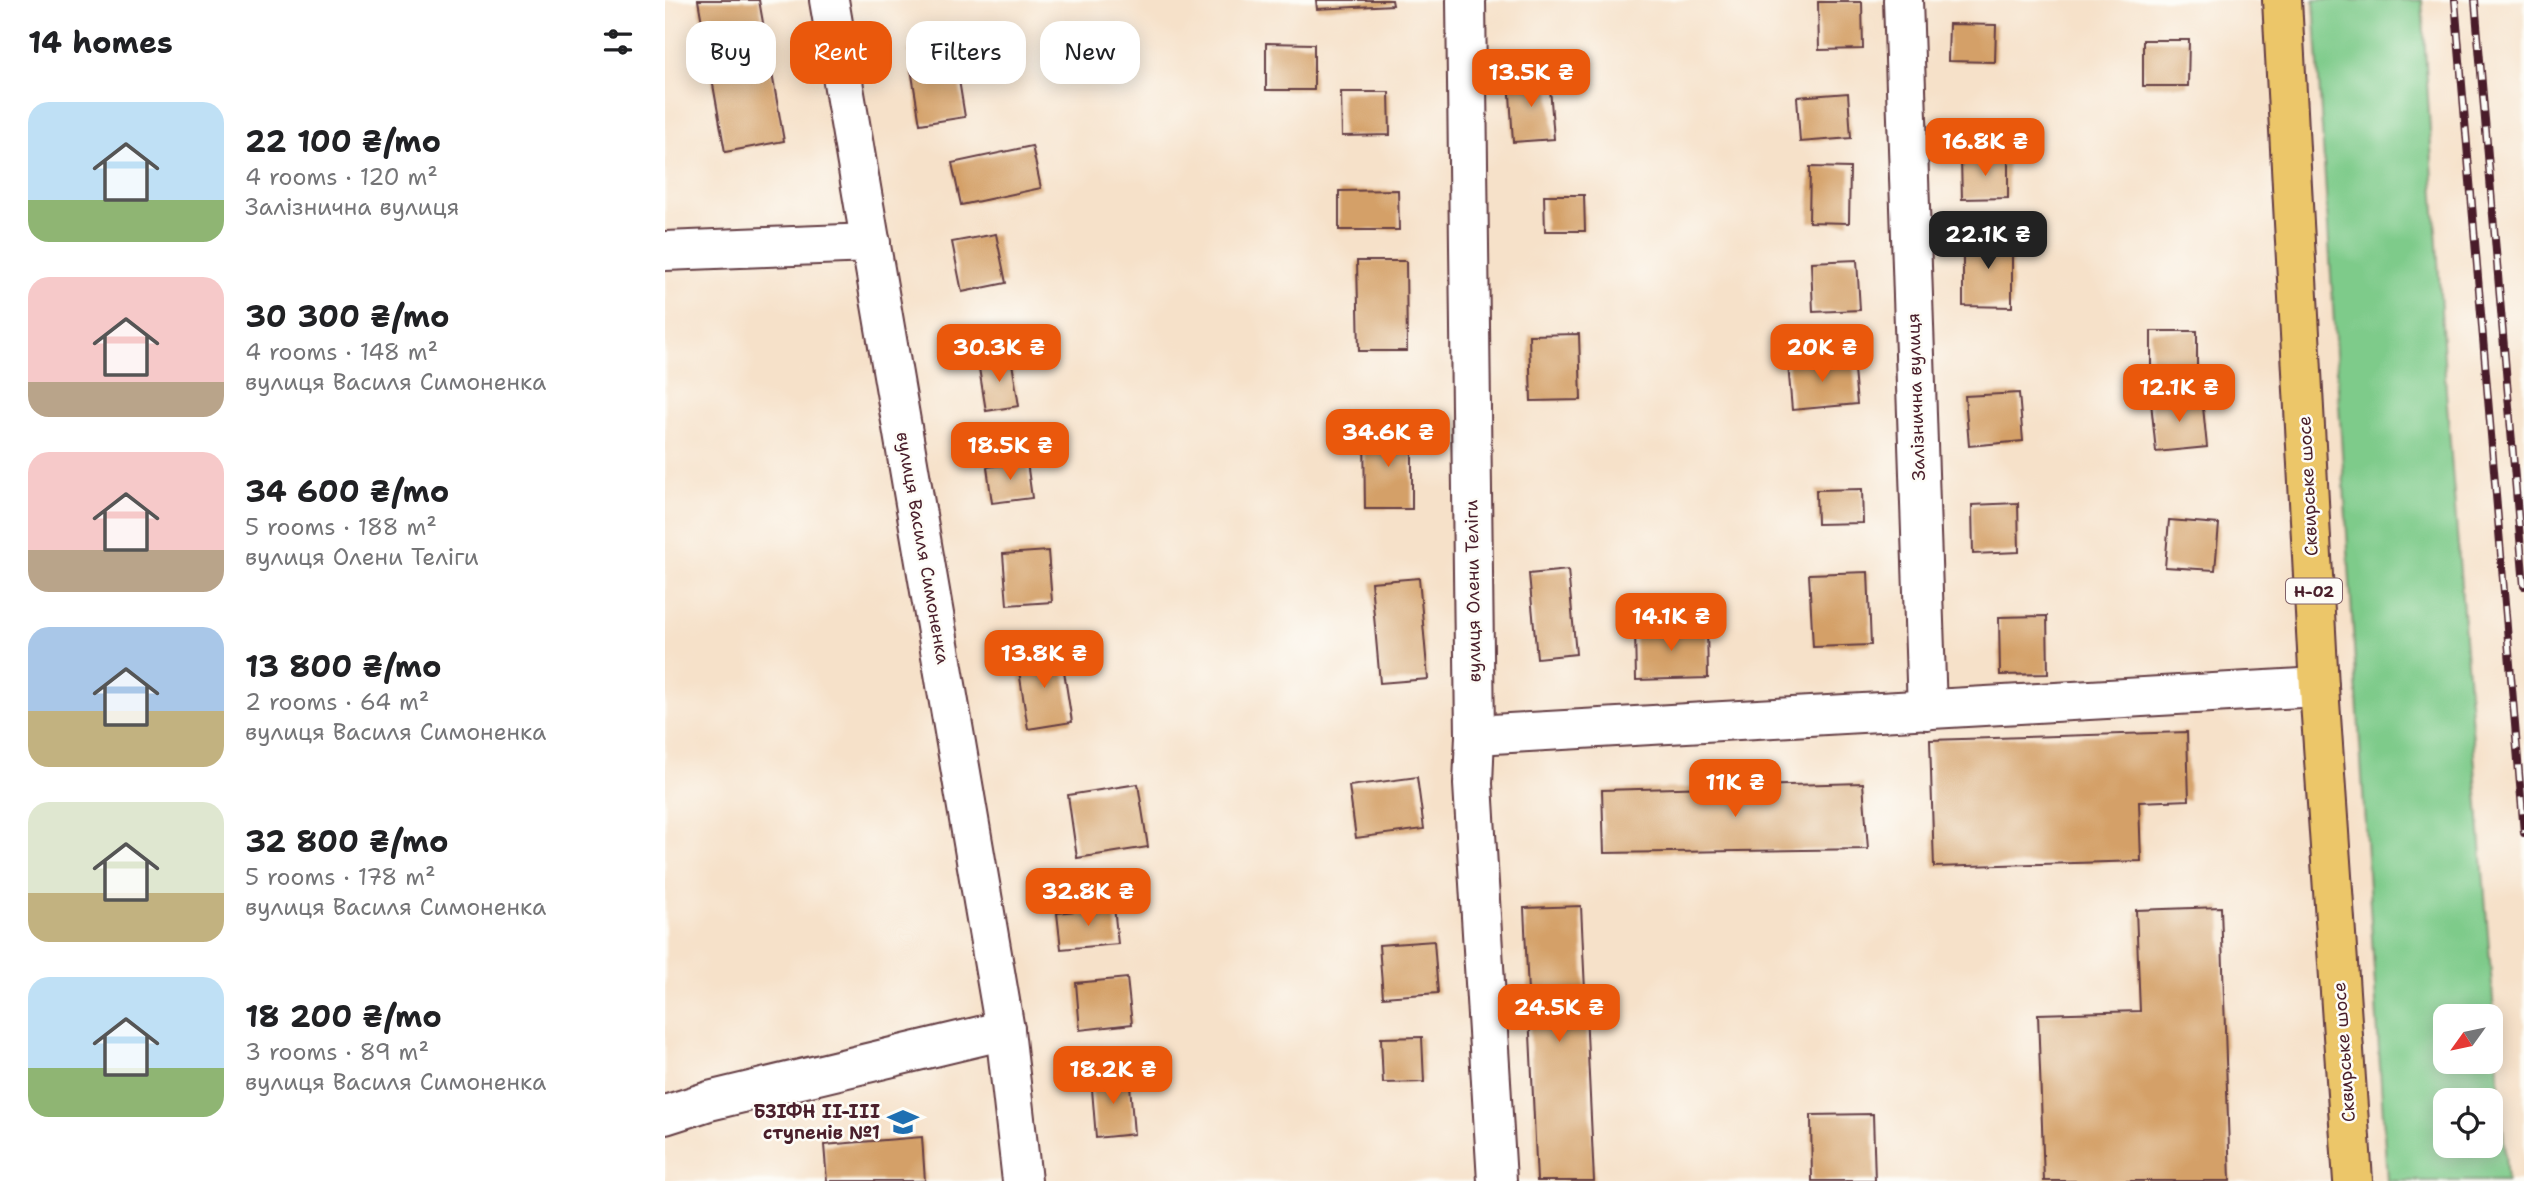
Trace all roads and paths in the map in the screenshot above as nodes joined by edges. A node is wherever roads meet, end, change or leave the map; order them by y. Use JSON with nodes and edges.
{"nodes":[{"id":1,"x":829,"y":0,"type":"edge"},
{"id":2,"x":1466,"y":0,"type":"edge"},
{"id":3,"x":1903,"y":0,"type":"edge"},
{"id":4,"x":2282,"y":0,"type":"edge"},
{"id":5,"x":871,"y":243,"type":"junction"},
{"id":6,"x":665,"y":251,"type":"edge"},
{"id":7,"x":2319,"y":687,"type":"junction"},
{"id":8,"x":1927,"y":710,"type":"junction"},
{"id":9,"x":1475,"y":735,"type":"junction"},
{"id":10,"x":1005,"y":1030,"type":"junction"},
{"id":11,"x":665,"y":1115,"type":"edge"},
{"id":12,"x":1023,"y":1181,"type":"edge"},
{"id":13,"x":1497,"y":1181,"type":"edge"},
{"id":14,"x":2353,"y":1181,"type":"edge"}],
"edges":[{"from":1,"to":5,"type":"street","name":"вулиця Василя Симоненка"},
{"from":2,"to":9,"type":"street","name":"вулиця Олени Теліги"},
{"from":3,"to":8,"type":"street","name":"Залізнична вулиця"},
{"from":4,"to":7,"type":"main road","name":"Сквирське шосе","number":"Н-02"},
{"from":5,"to":6,"type":"street"},
{"from":5,"to":10,"type":"street","name":"вулиця Василя Симоненка"},
{"from":7,"to":8,"type":"street"},
{"from":7,"to":14,"type":"main road","name":"Сквирське шосе","number":"Н-02"},
{"from":8,"to":9,"type":"street"},
{"from":9,"to":13,"type":"street","name":"вулиця Олени Теліги"},
{"from":10,"to":11,"type":"street"},
{"from":10,"to":12,"type":"street","name":"вулиця Василя Симоненка"}]}
